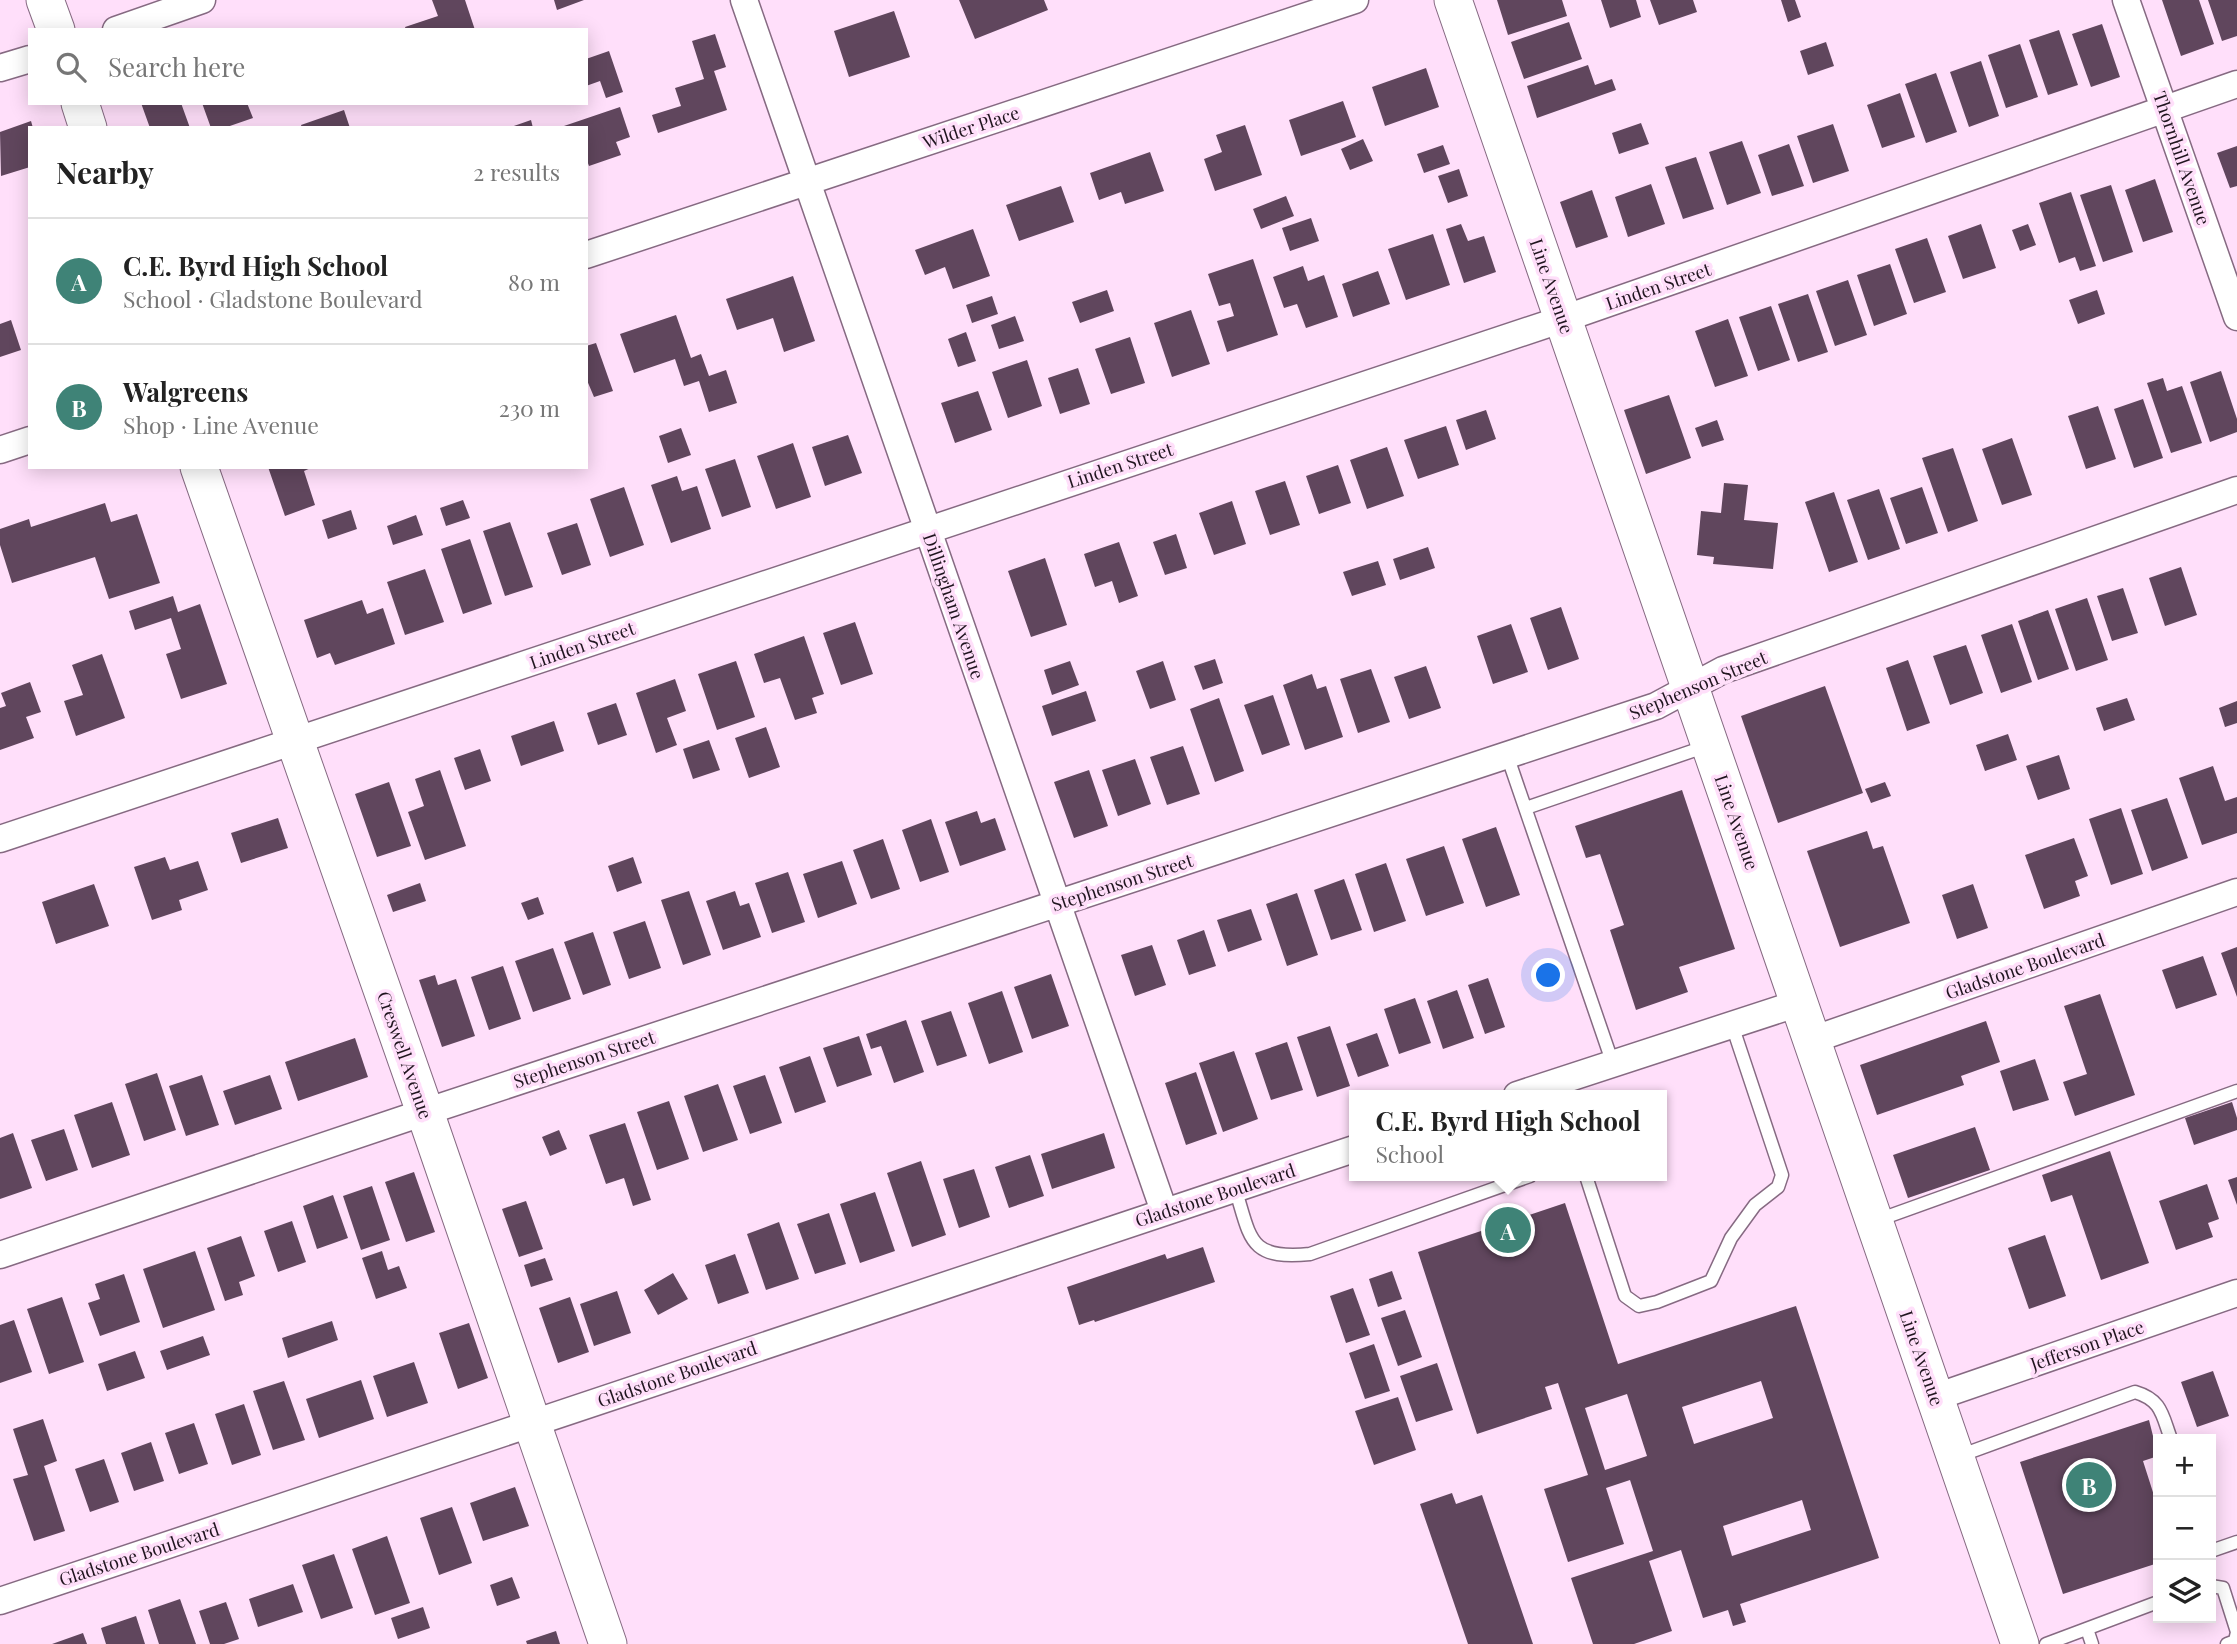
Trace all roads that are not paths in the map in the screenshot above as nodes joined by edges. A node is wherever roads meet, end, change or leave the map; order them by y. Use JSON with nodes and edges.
{"nodes":[{"id":1,"x":46,"y":0,"type":"edge"},
{"id":2,"x":202,"y":0,"type":"edge"},
{"id":3,"x":744,"y":0,"type":"edge"},
{"id":4,"x":1355,"y":0,"type":"edge"},
{"id":5,"x":1453,"y":0,"type":"edge"},
{"id":6,"x":2126,"y":0,"type":"edge"},
{"id":7,"x":55,"y":28,"type":"edge"},
{"id":8,"x":122,"y":28,"type":"edge"},
{"id":9,"x":28,"y":60,"type":"edge"},
{"id":10,"x":0,"y":68,"type":"edge"},
{"id":11,"x":2237,"y":84,"type":"edge"},
{"id":12,"x":81,"y":105,"type":"edge"},
{"id":13,"x":2164,"y":109,"type":"junction"},
{"id":14,"x":87,"y":126,"type":"edge"},
{"id":15,"x":807,"y":181,"type":"junction"},
{"id":16,"x":588,"y":254,"type":"edge"},
{"id":17,"x":2237,"y":317,"type":"edge"},
{"id":18,"x":1563,"y":319,"type":"junction"},
{"id":19,"x":28,"y":441,"type":"edge"},
{"id":20,"x":0,"y":450,"type":"edge"},
{"id":21,"x":200,"y":469,"type":"edge"},
{"id":22,"x":2237,"y":489,"type":"edge"},
{"id":23,"x":927,"y":529,"type":"junction"},
{"id":24,"x":1691,"y":687,"type":"junction"},
{"id":25,"x":295,"y":741,"type":"junction"},
{"id":26,"x":1711,"y":745,"type":"junction"},
{"id":27,"x":1507,"y":755,"type":"junction"},
{"id":28,"x":1526,"y":808,"type":"junction"},
{"id":29,"x":0,"y":839,"type":"edge"},
{"id":30,"x":2237,"y":892,"type":"edge"},
{"id":31,"x":1057,"y":903,"type":"junction"},
{"id":32,"x":1799,"y":1003,"type":"junction"},
{"id":33,"x":1732,"y":1025,"type":"junction"},
{"id":34,"x":1812,"y":1040,"type":"junction"},
{"id":35,"x":1613,"y":1064,"type":"junction"},
{"id":36,"x":1558,"y":1089,"type":"edge"},
{"id":37,"x":2237,"y":1091,"type":"edge"},
{"id":38,"x":425,"y":1112,"type":"junction"},
{"id":39,"x":1349,"y":1151,"type":"edge"},
{"id":40,"x":1517,"y":1181,"type":"edge"},
{"id":41,"x":1588,"y":1181,"type":"edge"},
{"id":42,"x":1235,"y":1188,"type":"junction"},
{"id":43,"x":1164,"y":1211,"type":"junction"},
{"id":44,"x":1875,"y":1222,"type":"junction"},
{"id":45,"x":0,"y":1255,"type":"edge"},
{"id":46,"x":2237,"y":1293,"type":"edge"},
{"id":47,"x":1936,"y":1397,"type":"junction"},
{"id":48,"x":532,"y":1423,"type":"junction"},
{"id":49,"x":2169,"y":1434,"type":"edge"},
{"id":50,"x":1957,"y":1457,"type":"junction"},
{"id":51,"x":2237,"y":1542,"type":"edge"},
{"id":52,"x":2216,"y":1549,"type":"edge"},
{"id":53,"x":2216,"y":1587,"type":"edge"},
{"id":54,"x":0,"y":1601,"type":"edge"},
{"id":55,"x":2153,"y":1604,"type":"edge"},
{"id":56,"x":2087,"y":1629,"type":"junction"},
{"id":57,"x":2235,"y":1638,"type":"edge"},
{"id":58,"x":608,"y":1644,"type":"edge"},
{"id":59,"x":2021,"y":1644,"type":"edge"},
{"id":60,"x":2046,"y":1644,"type":"edge"},
{"id":61,"x":2092,"y":1644,"type":"edge"}],
"edges":[{"from":1,"to":7,"type":"main road"},
{"from":2,"to":8,"type":"street"},
{"from":3,"to":15,"type":"street","name":"Dillingham Avenue"},
{"from":4,"to":15,"type":"street","name":"Wilder Place"},
{"from":5,"to":18,"type":"main road","name":"Line Avenue"},
{"from":6,"to":13,"type":"street","name":"Thornhill Avenue"},
{"from":9,"to":10,"type":"street"},
{"from":11,"to":13,"type":"street","name":"Linden Street"},
{"from":12,"to":14,"type":"main road"},
{"from":13,"to":17,"type":"street","name":"Thornhill Avenue"},
{"from":13,"to":18,"type":"street","name":"Linden Street"},
{"from":15,"to":16,"type":"street","name":"Wilder Place"},
{"from":15,"to":23,"type":"street","name":"Dillingham Avenue"},
{"from":18,"to":23,"type":"street","name":"Linden Street"},
{"from":18,"to":24,"type":"main road","name":"Line Avenue"},
{"from":19,"to":20,"type":"street"},
{"from":21,"to":25,"type":"main road","name":"Creswell Avenue"},
{"from":22,"to":24,"type":"street","name":"Stephenson Street"},
{"from":23,"to":25,"type":"street","name":"Linden Street"},
{"from":23,"to":31,"type":"street","name":"Dillingham Avenue"},
{"from":24,"to":26,"type":"main road","name":"Line Avenue"},
{"from":24,"to":27,"type":"street","name":"Stephenson Street"},
{"from":25,"to":29,"type":"street","name":"Linden Street"},
{"from":25,"to":38,"type":"main road","name":"Creswell Avenue"},
{"from":26,"to":28,"type":"lane"},
{"from":26,"to":32,"type":"main road","name":"Line Avenue"},
{"from":27,"to":28,"type":"lane"},
{"from":27,"to":31,"type":"street","name":"Stephenson Street"},
{"from":28,"to":35,"type":"lane"},
{"from":30,"to":34,"type":"street","name":"Gladstone Boulevard"},
{"from":31,"to":38,"type":"street","name":"Stephenson Street"},
{"from":31,"to":43,"type":"street","name":"Dillingham Avenue"},
{"from":32,"to":33,"type":"street"},
{"from":32,"to":34,"type":"main road","name":"Line Avenue"},
{"from":33,"to":35,"type":"street"},
{"from":33,"to":41,"type":"lane"},
{"from":34,"to":44,"type":"main road","name":"Line Avenue"},
{"from":35,"to":36,"type":"street"},
{"from":37,"to":44,"type":"lane"},
{"from":38,"to":45,"type":"street","name":"Stephenson Street"},
{"from":38,"to":48,"type":"main road","name":"Creswell Avenue"},
{"from":39,"to":42,"type":"street","name":"Gladstone Boulevard"},
{"from":40,"to":42,"type":"lane"},
{"from":42,"to":43,"type":"street","name":"Gladstone Boulevard"},
{"from":43,"to":48,"type":"street","name":"Gladstone Boulevard"},
{"from":44,"to":47,"type":"main road","name":"Line Avenue"},
{"from":46,"to":47,"type":"street","name":"Jefferson Place"},
{"from":47,"to":50,"type":"main road","name":"Line Avenue"},
{"from":48,"to":54,"type":"street","name":"Gladstone Boulevard"},
{"from":48,"to":58,"type":"main road","name":"Creswell Avenue"},
{"from":49,"to":50,"type":"lane"},
{"from":50,"to":59,"type":"main road","name":"Line Avenue"},
{"from":51,"to":52,"type":"lane"},
{"from":53,"to":57,"type":"lane"},
{"from":55,"to":56,"type":"lane"},
{"from":56,"to":60,"type":"lane"},
{"from":56,"to":61,"type":"lane"}]}
